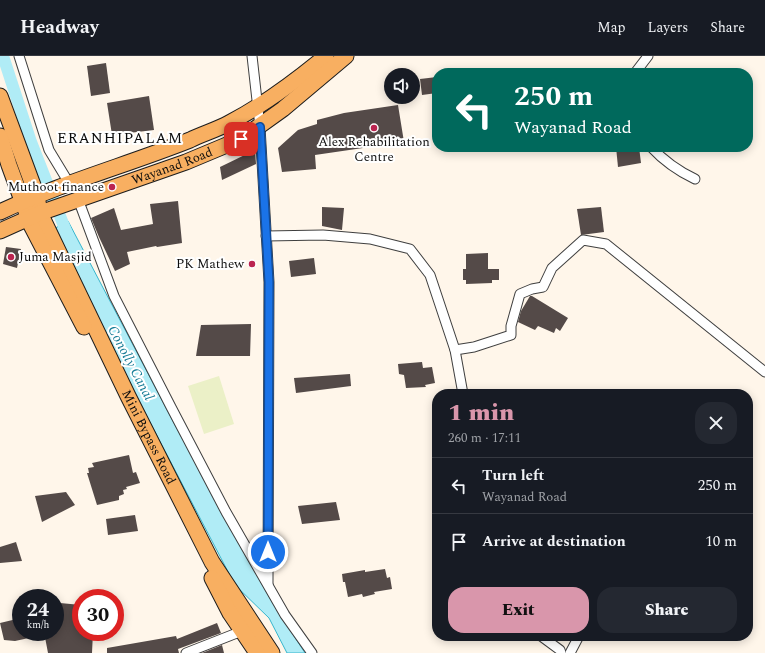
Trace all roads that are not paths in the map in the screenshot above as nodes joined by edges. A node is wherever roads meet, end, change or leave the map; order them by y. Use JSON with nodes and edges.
{"nodes":[{"id":1,"x":19,"y":56,"type":"edge"},
{"id":2,"x":252,"y":56,"type":"edge"},
{"id":3,"x":326,"y":56,"type":"edge"},
{"id":4,"x":346,"y":56,"type":"edge"},
{"id":5,"x":648,"y":56,"type":"edge"},
{"id":6,"x":639,"y":68,"type":"edge"},
{"id":7,"x":0,"y":96,"type":"edge"},
{"id":8,"x":257,"y":107,"type":"junction"},
{"id":9,"x":260,"y":127,"type":"junction"},
{"id":10,"x":0,"y":136,"type":"edge"},
{"id":11,"x":657,"y":152,"type":"edge"},
{"id":12,"x":695,"y":179,"type":"dead end"},
{"id":13,"x":69,"y":183,"type":"junction"},
{"id":14,"x":37,"y":196,"type":"junction"},
{"id":15,"x":78,"y":199,"type":"junction"},
{"id":16,"x":22,"y":202,"type":"junction"},
{"id":17,"x":0,"y":212,"type":"edge"},
{"id":18,"x":34,"y":216,"type":"junction"},
{"id":19,"x":0,"y":231,"type":"edge"},
{"id":20,"x":266,"y":236,"type":"junction"},
{"id":21,"x":455,"y":350,"type":"junction"},
{"id":22,"x":765,"y":372,"type":"edge"},
{"id":23,"x":462,"y":389,"type":"edge"},
{"id":24,"x":268,"y":584,"type":"junction"},
{"id":25,"x":242,"y":631,"type":"junction"},
{"id":26,"x":548,"y":641,"type":"edge"},
{"id":27,"x":576,"y":641,"type":"edge"},
{"id":28,"x":186,"y":653,"type":"edge"},
{"id":29,"x":257,"y":653,"type":"edge"},
{"id":30,"x":272,"y":653,"type":"edge"},
{"id":31,"x":312,"y":653,"type":"edge"},
{"id":32,"x":561,"y":653,"type":"edge"},
{"id":33,"x":570,"y":653,"type":"edge"}],
"edges":[{"from":1,"to":13,"type":"street"},
{"from":2,"to":8,"type":"street"},
{"from":3,"to":8,"type":"main road","name":"Wayanad Road"},
{"from":4,"to":9,"type":"main road","name":"Wayanad Road"},
{"from":5,"to":6,"type":"street"},
{"from":7,"to":14,"type":"main road"},
{"from":8,"to":9,"type":"street"},
{"from":8,"to":13,"type":"main road","name":"Wayanad Road"},
{"from":9,"to":15,"type":"main road","name":"Wayanad Road"},
{"from":9,"to":20,"type":"street"},
{"from":10,"to":16,"type":"main road"},
{"from":11,"to":12,"type":"street"},
{"from":13,"to":14,"type":"main road","name":"Wayanad Road"},
{"from":14,"to":16,"type":"main road","name":"Wayanad Road"},
{"from":14,"to":18,"type":"main road"},
{"from":15,"to":18,"type":"main road","name":"Wayanad Road"},
{"from":15,"to":24,"type":"street"},
{"from":16,"to":17,"type":"main road","name":"Wayanad Road"},
{"from":16,"to":18,"type":"main road"},
{"from":18,"to":19,"type":"main road","name":"Wayanad Road"},
{"from":18,"to":25,"type":"main road","name":"Mini Bypass Road"},
{"from":18,"to":30,"type":"main road","name":"Mini Bypass Road"},
{"from":20,"to":21,"type":"street"},
{"from":20,"to":24,"type":"street"},
{"from":21,"to":22,"type":"street"},
{"from":21,"to":23,"type":"street"},
{"from":24,"to":31,"type":"street"},
{"from":25,"to":28,"type":"street"},
{"from":25,"to":29,"type":"main road","name":"Mini Bypass Road"},
{"from":26,"to":32,"type":"street"},
{"from":27,"to":33,"type":"street"}]}
